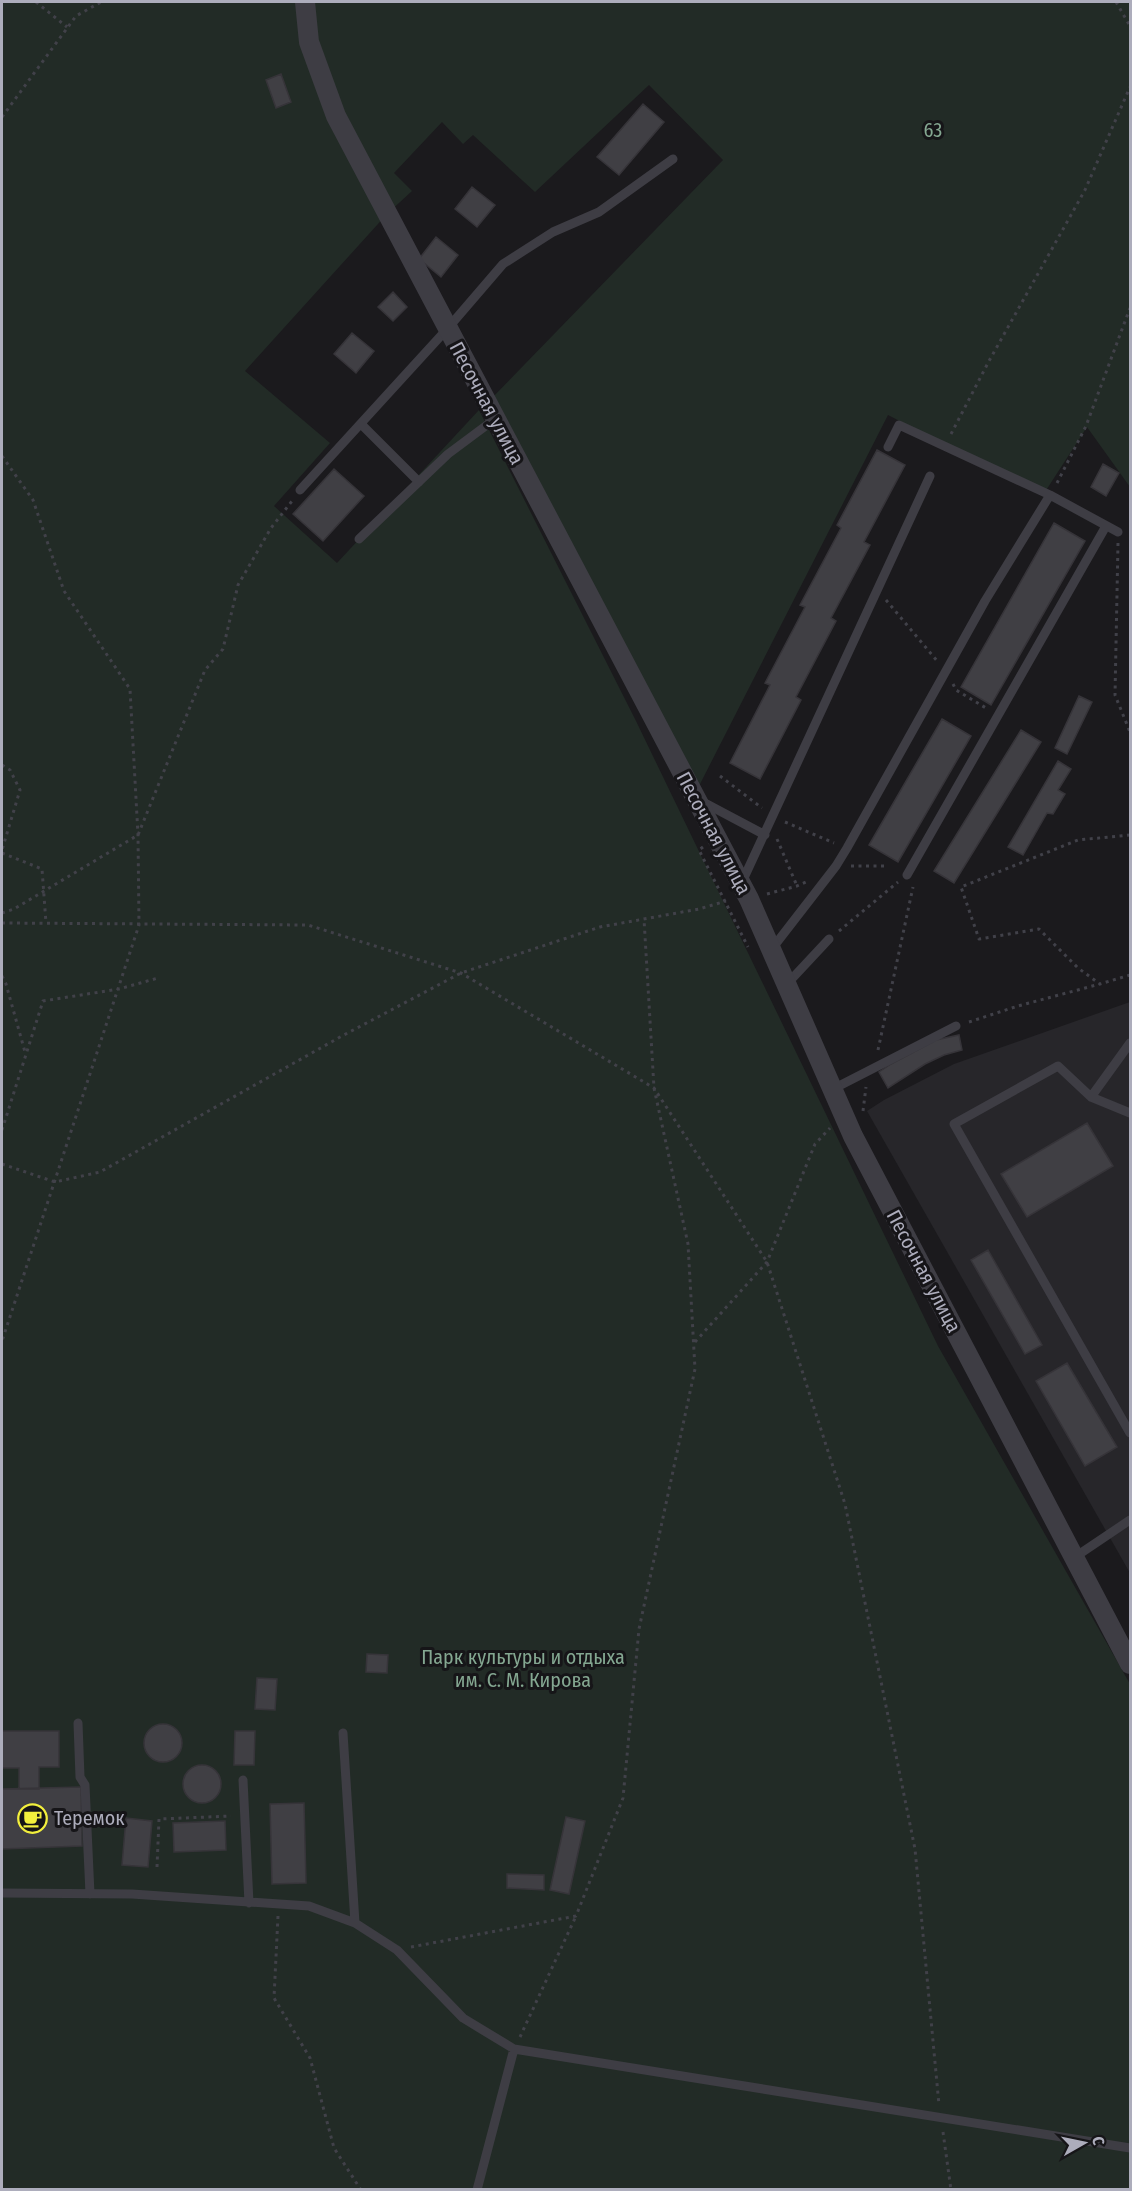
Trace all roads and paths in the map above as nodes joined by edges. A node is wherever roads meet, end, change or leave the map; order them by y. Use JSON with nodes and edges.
{"nodes":[{"id":1,"x":36,"y":2,"type":"edge"},
{"id":2,"x":101,"y":2,"type":"edge"},
{"id":3,"x":305,"y":2,"type":"edge"},
{"id":4,"x":1116,"y":2,"type":"edge"},
{"id":5,"x":1131,"y":26,"type":"edge"},
{"id":6,"x":67,"y":27,"type":"junction"},
{"id":7,"x":1131,"y":87,"type":"edge"},
{"id":8,"x":2,"y":109,"type":"edge"},
{"id":9,"x":3,"y":115,"type":"edge"},
{"id":10,"x":673,"y":159,"type":"dead end"},
{"id":11,"x":1131,"y":308,"type":"edge"},
{"id":12,"x":1129,"y":318,"type":"edge"},
{"id":13,"x":448,"y":328,"type":"junction"},
{"id":14,"x":495,"y":419,"type":"junction"},
{"id":15,"x":361,"y":424,"type":"junction"},
{"id":16,"x":945,"y":446,"type":"junction"},
{"id":17,"x":888,"y":447,"type":"dead end"},
{"id":18,"x":2,"y":456,"type":"edge"},
{"id":19,"x":930,"y":476,"type":"dead end"},
{"id":20,"x":419,"y":482,"type":"junction"},
{"id":21,"x":300,"y":490,"type":"joint"},
{"id":22,"x":1050,"y":495,"type":"junction"},
{"id":23,"x":1106,"y":526,"type":"junction"},
{"id":24,"x":1118,"y":532,"type":"joint"},
{"id":25,"x":359,"y":539,"type":"dead end"},
{"id":26,"x":878,"y":590,"type":"junction"},
{"id":27,"x":946,"y":671,"type":"junction"},
{"id":28,"x":998,"y":715,"type":"junction"},
{"id":29,"x":1131,"y":732,"type":"edge"},
{"id":30,"x":2,"y":765,"type":"edge"},
{"id":31,"x":720,"y":777,"type":"dead end"},
{"id":32,"x":695,"y":798,"type":"junction"},
{"id":33,"x":772,"y":820,"type":"junction"},
{"id":34,"x":138,"y":835,"type":"junction"},
{"id":35,"x":765,"y":835,"type":"junction"},
{"id":36,"x":1131,"y":835,"type":"edge"},
{"id":37,"x":847,"y":848,"type":"junction"},
{"id":38,"x":2,"y":851,"type":"edge"},
{"id":39,"x":911,"y":877,"type":"junction"},
{"id":40,"x":741,"y":885,"type":"junction"},
{"id":41,"x":44,"y":891,"type":"junction"},
{"id":42,"x":806,"y":906,"type":"junction"},
{"id":43,"x":2,"y":913,"type":"edge"},
{"id":44,"x":644,"y":919,"type":"junction"},
{"id":45,"x":2,"y":923,"type":"edge"},
{"id":46,"x":46,"y":923,"type":"junction"},
{"id":47,"x":139,"y":926,"type":"junction"},
{"id":48,"x":830,"y":939,"type":"joint"},
{"id":49,"x":771,"y":950,"type":"junction"},
{"id":50,"x":461,"y":973,"type":"junction"},
{"id":51,"x":1131,"y":975,"type":"edge"},
{"id":52,"x":2,"y":976,"type":"edge"},
{"id":53,"x":158,"y":978,"type":"dead end"},
{"id":54,"x":787,"y":984,"type":"junction"},
{"id":55,"x":1100,"y":984,"type":"junction"},
{"id":56,"x":119,"y":989,"type":"junction"},
{"id":57,"x":956,"y":1026,"type":"joint"},
{"id":58,"x":1131,"y":1043,"type":"edge"},
{"id":59,"x":1127,"y":1053,"type":"edge"},
{"id":60,"x":26,"y":1054,"type":"junction"},
{"id":61,"x":874,"y":1068,"type":"junction"},
{"id":62,"x":654,"y":1088,"type":"junction"},
{"id":63,"x":832,"y":1089,"type":"junction"},
{"id":64,"x":1091,"y":1097,"type":"junction"},
{"id":65,"x":865,"y":1101,"type":"junction"},
{"id":66,"x":1131,"y":1113,"type":"edge"},
{"id":67,"x":844,"y":1115,"type":"junction"},
{"id":68,"x":2,"y":1130,"type":"edge"},
{"id":69,"x":853,"y":1136,"type":"junction"},
{"id":70,"x":2,"y":1164,"type":"edge"},
{"id":71,"x":55,"y":1182,"type":"junction"},
{"id":72,"x":767,"y":1262,"type":"junction"},
{"id":73,"x":2,"y":1341,"type":"edge"},
{"id":74,"x":694,"y":1344,"type":"junction"},
{"id":75,"x":1131,"y":1433,"type":"edge"},
{"id":76,"x":1131,"y":1520,"type":"edge"},
{"id":77,"x":1075,"y":1557,"type":"junction"},
{"id":78,"x":1131,"y":1664,"type":"edge"},
{"id":79,"x":78,"y":1723,"type":"dead end"},
{"id":80,"x":343,"y":1733,"type":"dead end"},
{"id":81,"x":243,"y":1780,"type":"dead end"},
{"id":82,"x":245,"y":1815,"type":"junction"},
{"id":83,"x":158,"y":1868,"type":"dead end"},
{"id":84,"x":2,"y":1893,"type":"edge"},
{"id":85,"x":90,"y":1894,"type":"junction"},
{"id":86,"x":249,"y":1903,"type":"junction"},
{"id":87,"x":279,"y":1905,"type":"junction"},
{"id":88,"x":576,"y":1916,"type":"junction"},
{"id":89,"x":354,"y":1923,"type":"junction"},
{"id":90,"x":397,"y":1950,"type":"junction"},
{"id":91,"x":514,"y":2049,"type":"junction"},
{"id":92,"x":941,"y":2118,"type":"junction"},
{"id":93,"x":1131,"y":2148,"type":"edge"},
{"id":94,"x":361,"y":2190,"type":"edge"},
{"id":95,"x":477,"y":2190,"type":"edge"},
{"id":96,"x":951,"y":2190,"type":"edge"}],
"edges":[{"from":1,"to":6,"type":"path"},
{"from":2,"to":6,"type":"path"},
{"from":3,"to":13,"type":"street","name":"Песочная улица"},
{"from":4,"to":5,"type":"path"},
{"from":6,"to":9,"type":"path"},
{"from":7,"to":16,"type":"path"},
{"from":8,"to":9,"type":"path"},
{"from":10,"to":13,"type":"lane"},
{"from":11,"to":12,"type":"path"},
{"from":12,"to":22,"type":"path"},
{"from":13,"to":14,"type":"street","name":"Песочная улица"},
{"from":13,"to":15,"type":"lane"},
{"from":14,"to":20,"type":"lane"},
{"from":14,"to":32,"type":"street","name":"Песочная улица"},
{"from":15,"to":20,"type":"lane"},
{"from":15,"to":21,"type":"lane"},
{"from":16,"to":17,"type":"lane"},
{"from":16,"to":22,"type":"lane"},
{"from":18,"to":34,"type":"path"},
{"from":19,"to":26,"type":"lane"},
{"from":20,"to":25,"type":"lane"},
{"from":21,"to":34,"type":"path"},
{"from":22,"to":23,"type":"lane"},
{"from":22,"to":27,"type":"lane"},
{"from":23,"to":24,"type":"lane"},
{"from":23,"to":28,"type":"lane"},
{"from":24,"to":29,"type":"path"},
{"from":26,"to":27,"type":"path"},
{"from":26,"to":33,"type":"lane"},
{"from":27,"to":28,"type":"path"},
{"from":27,"to":37,"type":"lane"},
{"from":28,"to":39,"type":"lane"},
{"from":30,"to":38,"type":"path"},
{"from":31,"to":33,"type":"path"},
{"from":32,"to":35,"type":"lane"},
{"from":32,"to":40,"type":"street","name":"Песочная улица"},
{"from":33,"to":35,"type":"lane"},
{"from":33,"to":37,"type":"path"},
{"from":33,"to":42,"type":"path"},
{"from":34,"to":41,"type":"path"},
{"from":34,"to":47,"type":"path"},
{"from":35,"to":40,"type":"lane"},
{"from":36,"to":55,"type":"path"},
{"from":37,"to":42,"type":"lane"},
{"from":38,"to":41,"type":"path"},
{"from":39,"to":48,"type":"path"},
{"from":39,"to":61,"type":"path"},
{"from":40,"to":44,"type":"path"},
{"from":40,"to":49,"type":"street","name":"Песочная улица"},
{"from":41,"to":43,"type":"path"},
{"from":41,"to":46,"type":"path"},
{"from":42,"to":49,"type":"lane"},
{"from":44,"to":50,"type":"path"},
{"from":44,"to":62,"type":"path"},
{"from":45,"to":46,"type":"path"},
{"from":46,"to":47,"type":"path"},
{"from":47,"to":50,"type":"path"},
{"from":47,"to":56,"type":"path"},
{"from":48,"to":54,"type":"lane"},
{"from":49,"to":54,"type":"street","name":"Песочная улица"},
{"from":50,"to":62,"type":"path"},
{"from":50,"to":71,"type":"path"},
{"from":51,"to":55,"type":"path"},
{"from":52,"to":60,"type":"path"},
{"from":53,"to":56,"type":"path"},
{"from":54,"to":63,"type":"street","name":"Песочная улица"},
{"from":55,"to":57,"type":"path"},
{"from":56,"to":60,"type":"path"},
{"from":56,"to":71,"type":"path"},
{"from":57,"to":61,"type":"lane"},
{"from":58,"to":59,"type":"lane"},
{"from":59,"to":64,"type":"lane"},
{"from":60,"to":68,"type":"path"},
{"from":61,"to":63,"type":"lane"},
{"from":61,"to":65,"type":"path"},
{"from":62,"to":72,"type":"path"},
{"from":62,"to":74,"type":"path"},
{"from":63,"to":67,"type":"street","name":"Песочная улица"},
{"from":64,"to":66,"type":"lane"},
{"from":64,"to":75,"type":"lane"},
{"from":65,"to":67,"type":"path"},
{"from":65,"to":69,"type":"path"},
{"from":67,"to":69,"type":"street","name":"Песочная улица"},
{"from":67,"to":72,"type":"path"},
{"from":69,"to":77,"type":"street","name":"Песочная улица"},
{"from":70,"to":71,"type":"path"},
{"from":71,"to":73,"type":"path"},
{"from":72,"to":74,"type":"path"},
{"from":72,"to":92,"type":"path"},
{"from":74,"to":88,"type":"path"},
{"from":76,"to":77,"type":"lane"},
{"from":77,"to":78,"type":"street","name":"Песочная улица"},
{"from":79,"to":85,"type":"lane"},
{"from":80,"to":89,"type":"lane"},
{"from":81,"to":82,"type":"lane"},
{"from":82,"to":83,"type":"path"},
{"from":82,"to":86,"type":"lane"},
{"from":84,"to":85,"type":"lane"},
{"from":85,"to":86,"type":"lane"},
{"from":86,"to":87,"type":"lane"},
{"from":87,"to":89,"type":"lane"},
{"from":87,"to":94,"type":"path"},
{"from":88,"to":90,"type":"path"},
{"from":88,"to":91,"type":"path"},
{"from":89,"to":90,"type":"lane"},
{"from":90,"to":91,"type":"lane"},
{"from":91,"to":92,"type":"lane"},
{"from":91,"to":95,"type":"lane"},
{"from":92,"to":93,"type":"lane"},
{"from":92,"to":96,"type":"path"}]}
